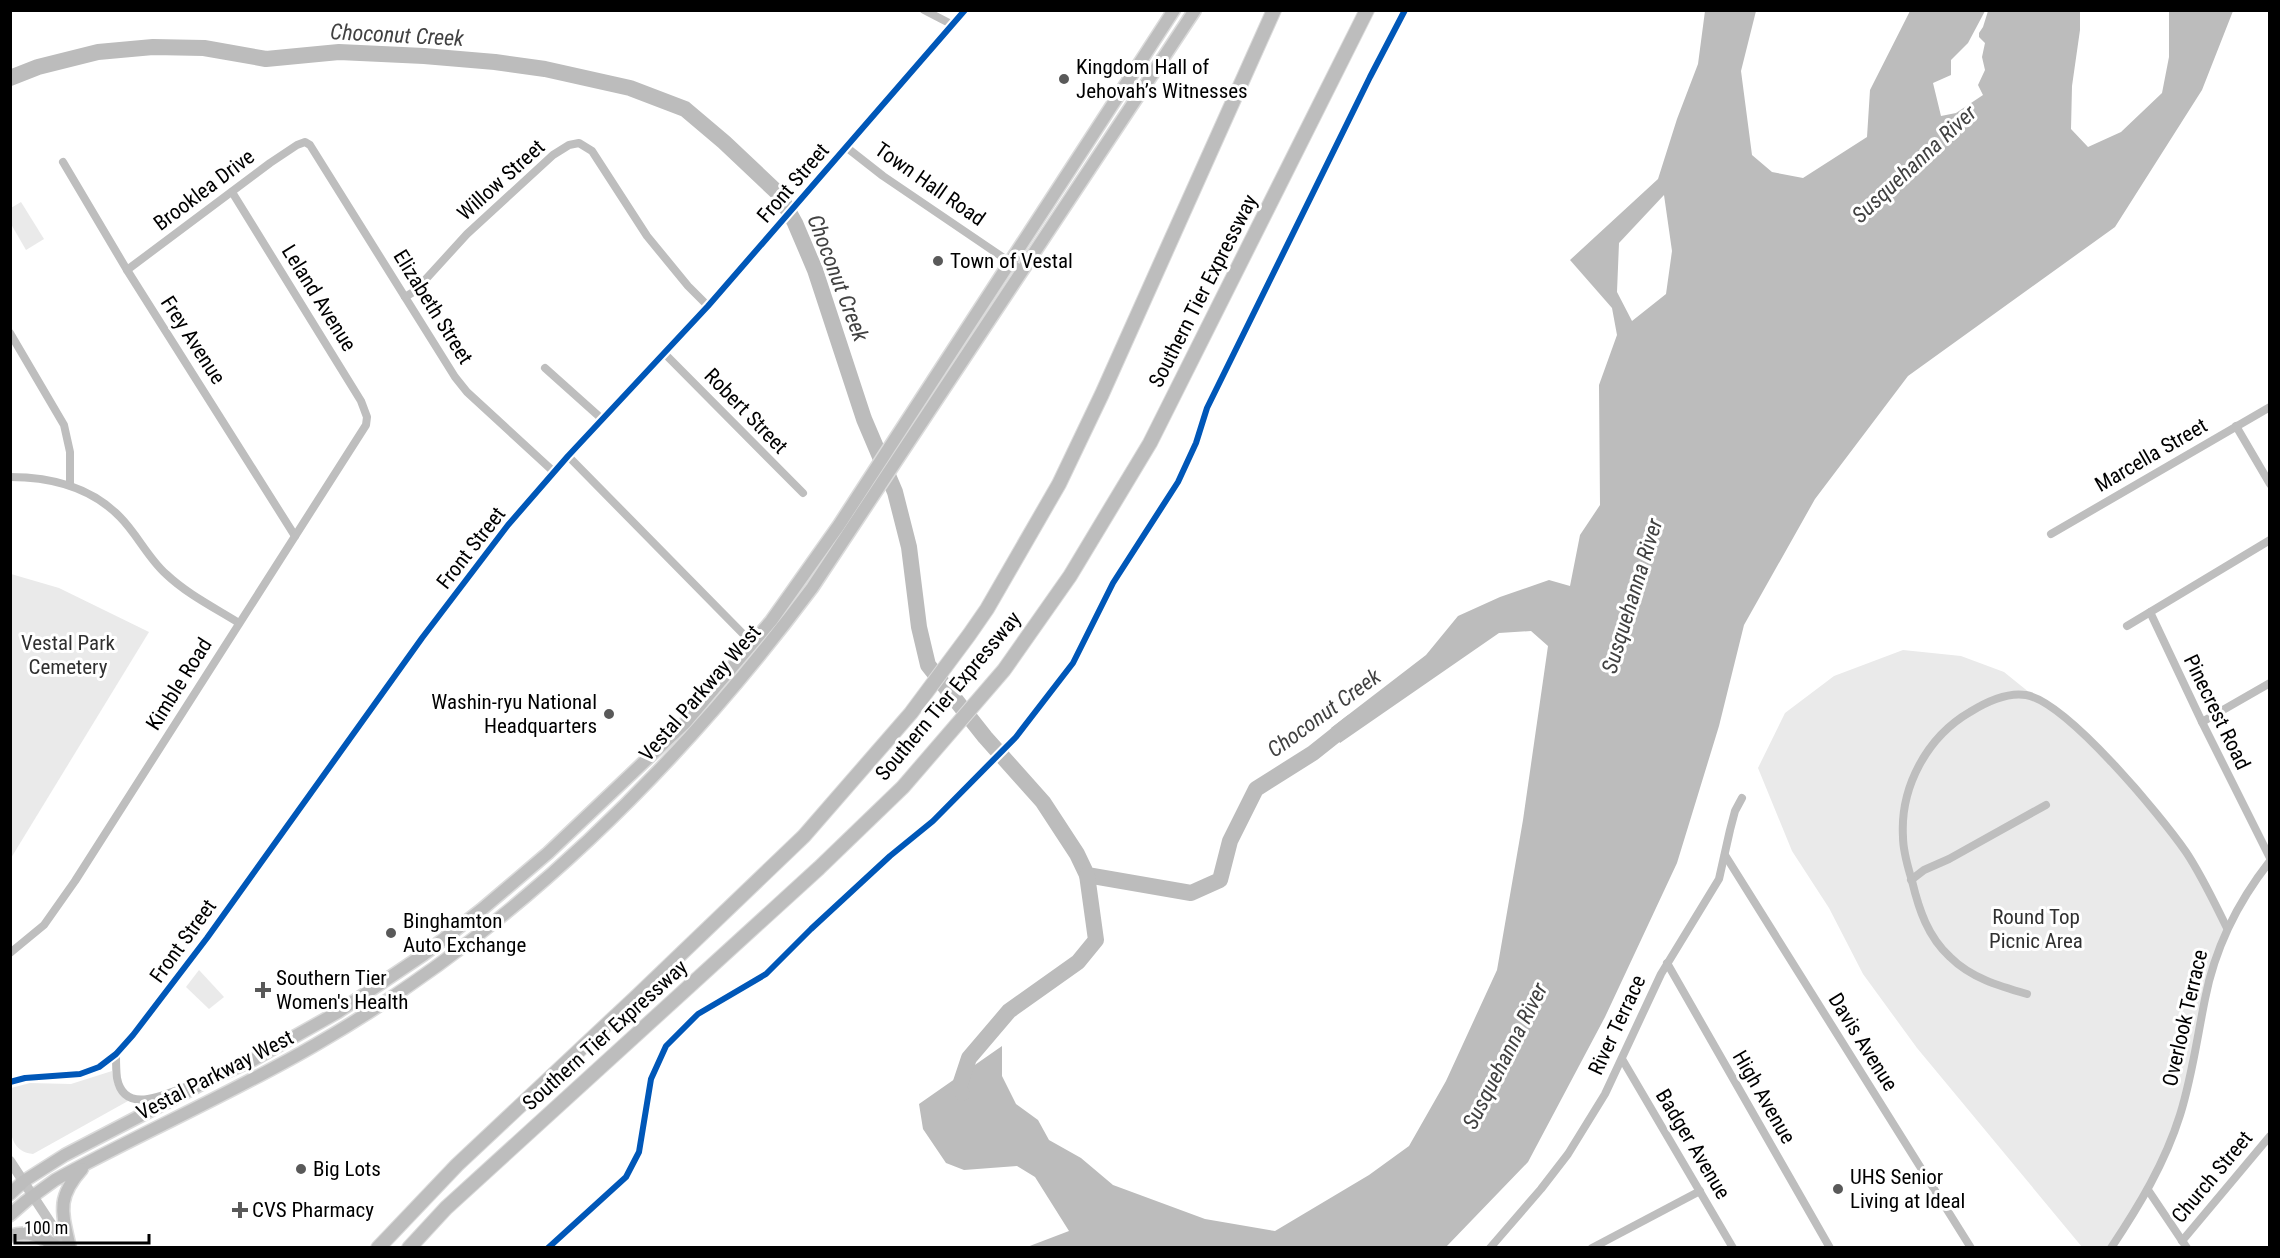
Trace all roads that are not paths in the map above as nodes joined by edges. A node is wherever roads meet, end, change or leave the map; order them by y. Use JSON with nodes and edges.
{"nodes":[{"id":1,"x":924,"y":10,"type":"edge"},
{"id":2,"x":966,"y":10,"type":"edge"},
{"id":3,"x":1174,"y":10,"type":"edge"},
{"id":4,"x":1195,"y":10,"type":"edge"},
{"id":5,"x":1274,"y":10,"type":"edge"},
{"id":6,"x":1367,"y":10,"type":"edge"},
{"id":7,"x":953,"y":25,"type":"junction"},
{"id":8,"x":305,"y":142,"type":"joint"},
{"id":9,"x":846,"y":147,"type":"junction"},
{"id":10,"x":63,"y":162,"type":"dead end"},
{"id":11,"x":232,"y":192,"type":"junction"},
{"id":12,"x":1009,"y":262,"type":"junction"},
{"id":13,"x":127,"y":270,"type":"junction"},
{"id":14,"x":1023,"y":271,"type":"junction"},
{"id":15,"x":405,"y":297,"type":"junction"},
{"id":16,"x":708,"y":306,"type":"junction"},
{"id":17,"x":10,"y":333,"type":"edge"},
{"id":18,"x":665,"y":354,"type":"junction"},
{"id":19,"x":545,"y":368,"type":"dead end"},
{"id":20,"x":2270,"y":407,"type":"edge"},
{"id":21,"x":602,"y":419,"type":"junction"},
{"id":22,"x":366,"y":425,"type":"joint"},
{"id":23,"x":2236,"y":426,"type":"junction"},
{"id":24,"x":567,"y":456,"type":"junction"},
{"id":25,"x":554,"y":472,"type":"junction"},
{"id":26,"x":10,"y":477,"type":"edge"},
{"id":27,"x":2270,"y":484,"type":"edge"},
{"id":28,"x":70,"y":485,"type":"junction"},
{"id":29,"x":803,"y":493,"type":"dead end"},
{"id":30,"x":2051,"y":534,"type":"dead end"},
{"id":31,"x":295,"y":536,"type":"junction"},
{"id":32,"x":2270,"y":540,"type":"edge"},
{"id":33,"x":2150,"y":612,"type":"junction"},
{"id":34,"x":239,"y":623,"type":"junction"},
{"id":35,"x":2127,"y":626,"type":"dead end"},
{"id":36,"x":753,"y":644,"type":"junction"},
{"id":37,"x":2270,"y":683,"type":"edge"},
{"id":38,"x":2202,"y":722,"type":"junction"},
{"id":39,"x":1742,"y":798,"type":"dead end"},
{"id":40,"x":2046,"y":805,"type":"dead end"},
{"id":41,"x":1725,"y":854,"type":"junction"},
{"id":42,"x":2270,"y":860,"type":"edge"},
{"id":43,"x":1911,"y":880,"type":"junction"},
{"id":44,"x":2227,"y":928,"type":"junction"},
{"id":45,"x":10,"y":953,"type":"edge"},
{"id":46,"x":1667,"y":963,"type":"junction"},
{"id":47,"x":2026,"y":994,"type":"dead end"},
{"id":48,"x":116,"y":1054,"type":"junction"},
{"id":49,"x":1622,"y":1059,"type":"junction"},
{"id":50,"x":213,"y":1078,"type":"junction"},
{"id":51,"x":10,"y":1082,"type":"edge"},
{"id":52,"x":2270,"y":1136,"type":"edge"},
{"id":53,"x":10,"y":1161,"type":"edge"},
{"id":54,"x":88,"y":1162,"type":"junction"},
{"id":55,"x":24,"y":1181,"type":"junction"},
{"id":56,"x":2148,"y":1190,"type":"junction"},
{"id":57,"x":1700,"y":1191,"type":"junction"},
{"id":58,"x":10,"y":1194,"type":"edge"},
{"id":59,"x":33,"y":1195,"type":"junction"},
{"id":60,"x":10,"y":1215,"type":"edge"},
{"id":61,"x":10,"y":1236,"type":"edge"},
{"id":62,"x":1497,"y":1239,"type":"junction"},
{"id":63,"x":2185,"y":1244,"type":"edge"},
{"id":64,"x":59,"y":1248,"type":"edge"},
{"id":65,"x":69,"y":1248,"type":"edge"},
{"id":66,"x":378,"y":1248,"type":"edge"},
{"id":67,"x":409,"y":1248,"type":"edge"},
{"id":68,"x":1490,"y":1248,"type":"edge"},
{"id":69,"x":1502,"y":1248,"type":"edge"},
{"id":70,"x":1592,"y":1248,"type":"edge"},
{"id":71,"x":1733,"y":1248,"type":"edge"},
{"id":72,"x":1830,"y":1248,"type":"edge"},
{"id":73,"x":1971,"y":1248,"type":"edge"},
{"id":74,"x":2111,"y":1248,"type":"edge"}],
"edges":[{"from":1,"to":7,"type":"street"},
{"from":2,"to":7,"type":"street","name":"Front Street"},
{"from":3,"to":12,"type":"main road","name":"Vestal Parkway West"},
{"from":4,"to":14,"type":"main road","name":"Vestal Parkway West"},
{"from":5,"to":66,"type":"highway","name":"Southern Tier Expressway"},
{"from":6,"to":67,"type":"highway","name":"Southern Tier Expressway"},
{"from":7,"to":9,"type":"street","name":"Front Street"},
{"from":8,"to":11,"type":"street","name":"Brooklea Drive"},
{"from":8,"to":15,"type":"street","name":"Elizabeth Street"},
{"from":9,"to":12,"type":"street","name":"Town Hall Road"},
{"from":9,"to":16,"type":"street","name":"Front Street"},
{"from":10,"to":13,"type":"street","name":"Frey Avenue"},
{"from":11,"to":13,"type":"street","name":"Brooklea Drive"},
{"from":11,"to":22,"type":"street","name":"Leland Avenue"},
{"from":12,"to":14,"type":"street","name":"Town Hall Road"},
{"from":12,"to":36,"type":"main road","name":"Vestal Parkway West"},
{"from":13,"to":31,"type":"street","name":"Frey Avenue"},
{"from":14,"to":54,"type":"main road","name":"Vestal Parkway West"},
{"from":15,"to":16,"type":"street","name":"Willow Street"},
{"from":15,"to":25,"type":"street","name":"Elizabeth Street"},
{"from":16,"to":18,"type":"street","name":"Front Street"},
{"from":17,"to":28,"type":"street"},
{"from":18,"to":21,"type":"street","name":"Front Street"},
{"from":18,"to":29,"type":"street","name":"Robert Street"},
{"from":19,"to":21,"type":"street"},
{"from":20,"to":23,"type":"street","name":"Marcella Street"},
{"from":21,"to":24,"type":"street","name":"Front Street"},
{"from":22,"to":31,"type":"street","name":"Kimble Road"},
{"from":23,"to":27,"type":"street"},
{"from":23,"to":30,"type":"street","name":"Marcella Street"},
{"from":24,"to":25,"type":"street","name":"Front Street"},
{"from":24,"to":36,"type":"street"},
{"from":25,"to":48,"type":"street","name":"Front Street"},
{"from":26,"to":28,"type":"street"},
{"from":28,"to":34,"type":"street"},
{"from":31,"to":34,"type":"street","name":"Kimble Road"},
{"from":32,"to":33,"type":"street"},
{"from":33,"to":35,"type":"street"},
{"from":33,"to":38,"type":"street","name":"Pinecrest Road"},
{"from":34,"to":45,"type":"street","name":"Kimble Road"},
{"from":36,"to":50,"type":"main road","name":"Vestal Parkway West"},
{"from":37,"to":38,"type":"street"},
{"from":38,"to":42,"type":"street","name":"Pinecrest Road"},
{"from":39,"to":41,"type":"street","name":"River Terrace"},
{"from":40,"to":43,"type":"street"},
{"from":41,"to":46,"type":"street","name":"River Terrace"},
{"from":41,"to":73,"type":"street","name":"Davis Avenue"},
{"from":42,"to":44,"type":"street","name":"Overlook Terrace"},
{"from":43,"to":44,"type":"street"},
{"from":43,"to":47,"type":"street"},
{"from":44,"to":56,"type":"street","name":"Overlook Terrace"},
{"from":46,"to":49,"type":"street","name":"River Terrace"},
{"from":46,"to":72,"type":"street","name":"High Avenue"},
{"from":48,"to":50,"type":"street"},
{"from":48,"to":51,"type":"street","name":"Front Street"},
{"from":49,"to":57,"type":"street","name":"Badger Avenue"},
{"from":49,"to":62,"type":"street","name":"River Terrace"},
{"from":50,"to":55,"type":"main road","name":"Vestal Parkway West"},
{"from":52,"to":63,"type":"street","name":"Church Street"},
{"from":53,"to":55,"type":"street"},
{"from":54,"to":59,"type":"main road","name":"Vestal Parkway West"},
{"from":54,"to":65,"type":"main road"},
{"from":55,"to":58,"type":"main road","name":"Vestal Parkway West"},
{"from":55,"to":59,"type":"street"},
{"from":56,"to":63,"type":"street"},
{"from":56,"to":74,"type":"street","name":"Overlook Terrace"},
{"from":57,"to":70,"type":"street"},
{"from":57,"to":71,"type":"street","name":"Badger Avenue"},
{"from":59,"to":60,"type":"main road","name":"Vestal Parkway West"},
{"from":59,"to":65,"type":"street"},
{"from":61,"to":64,"type":"main road"},
{"from":62,"to":68,"type":"street","name":"River Terrace"},
{"from":62,"to":69,"type":"street"}]}
